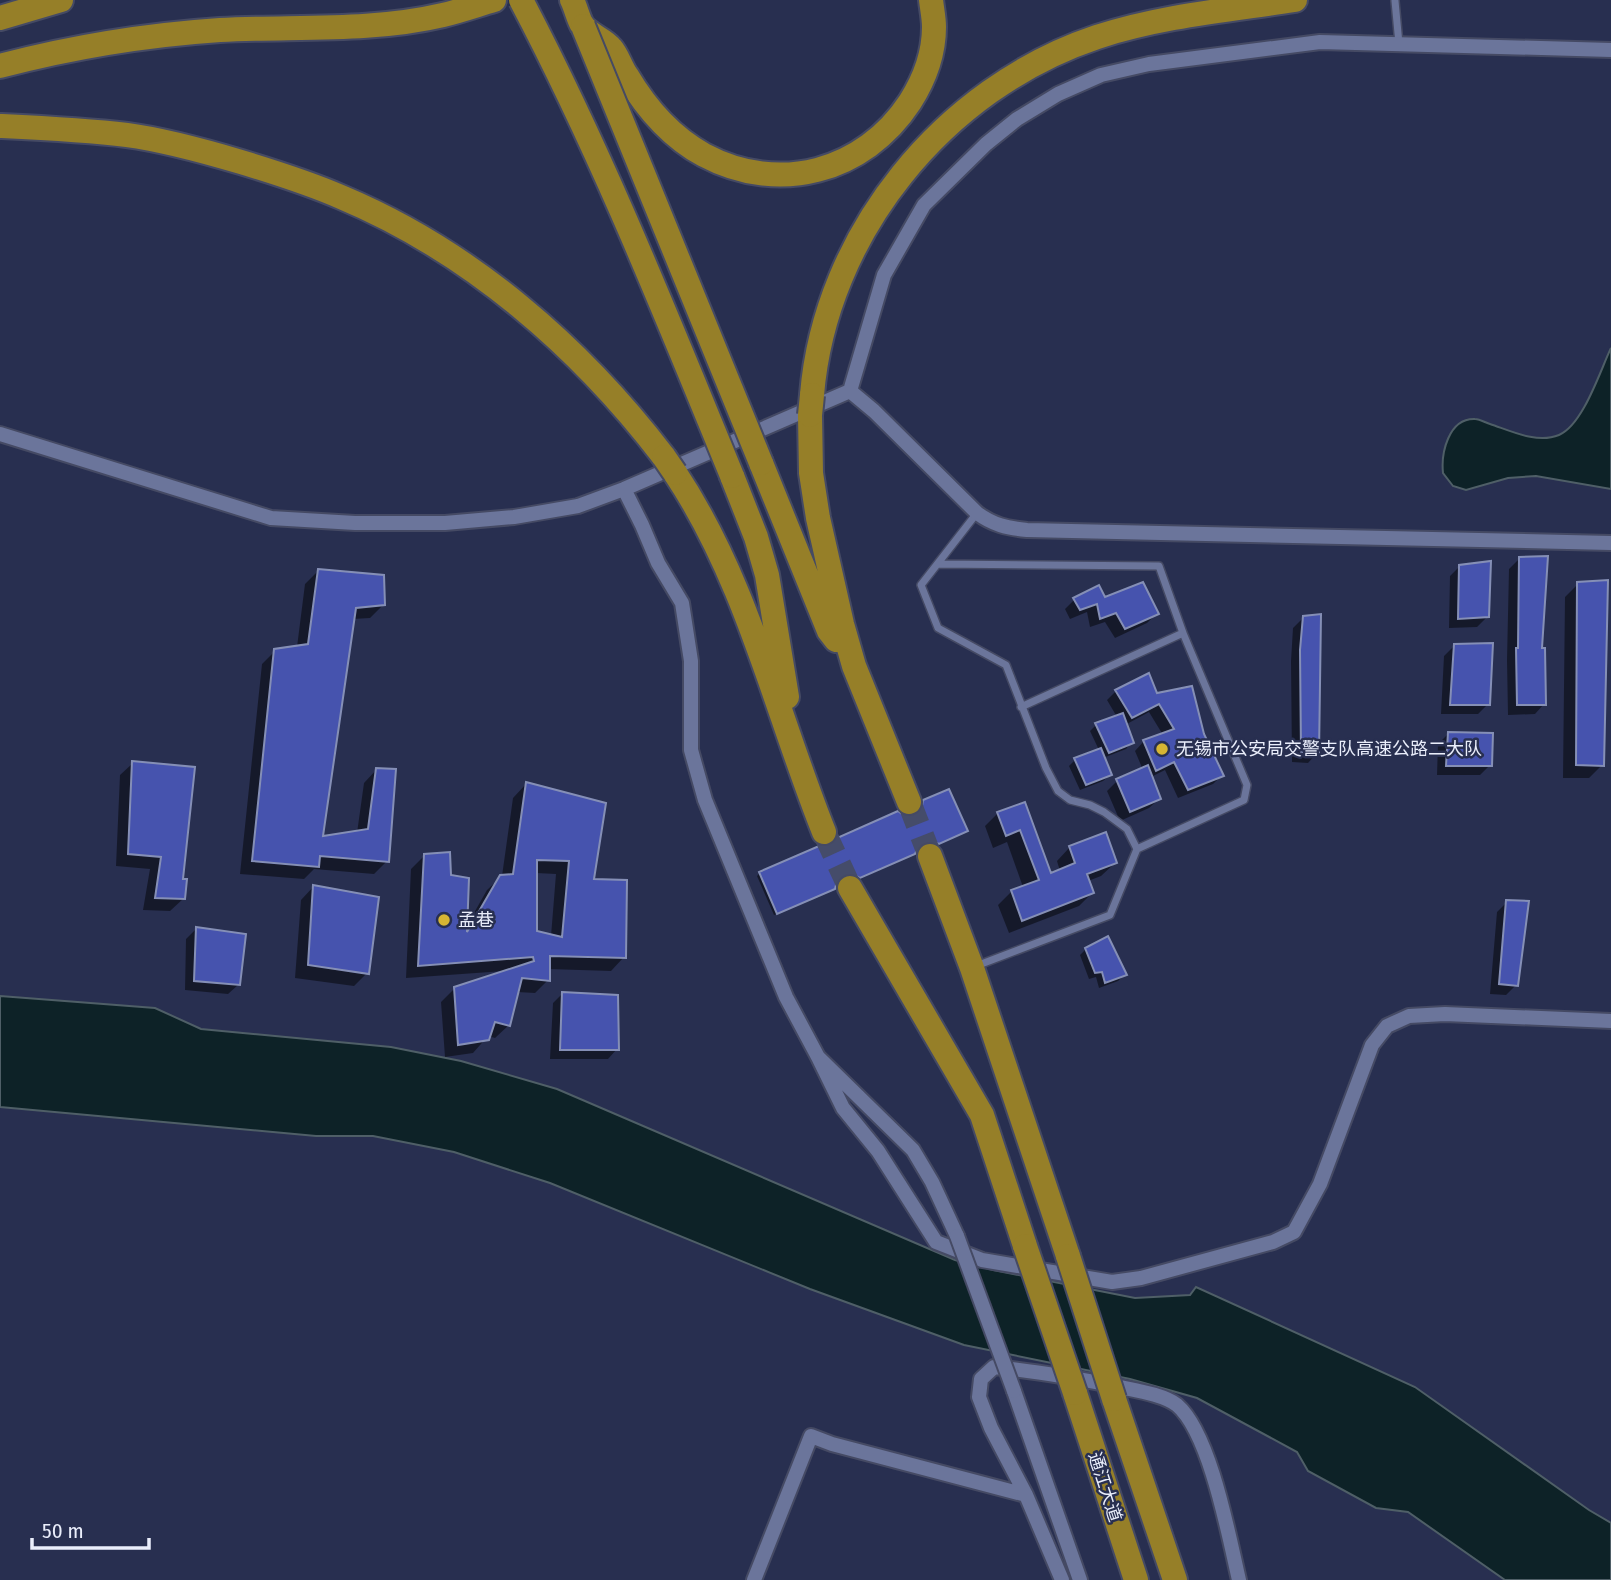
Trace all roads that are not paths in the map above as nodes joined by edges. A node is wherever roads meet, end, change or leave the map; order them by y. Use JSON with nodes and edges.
{"nodes":[{"id":1,"x":61,"y":0,"type":"edge"},
{"id":2,"x":494,"y":0,"type":"edge"},
{"id":3,"x":521,"y":0,"type":"edge"},
{"id":4,"x":572,"y":0,"type":"edge"},
{"id":5,"x":931,"y":0,"type":"edge"},
{"id":6,"x":1295,"y":0,"type":"edge"},
{"id":7,"x":1395,"y":1,"type":"edge"},
{"id":8,"x":0,"y":18,"type":"edge"},
{"id":9,"x":583,"y":26,"type":"junction"},
{"id":10,"x":1399,"y":44,"type":"junction"},
{"id":11,"x":1611,"y":50,"type":"edge"},
{"id":12,"x":0,"y":66,"type":"edge"},
{"id":13,"x":0,"y":126,"type":"edge"},
{"id":14,"x":850,"y":391,"type":"junction"},
{"id":15,"x":0,"y":434,"type":"edge"},
{"id":16,"x":624,"y":489,"type":"junction"},
{"id":17,"x":977,"y":513,"type":"junction"},
{"id":18,"x":1611,"y":543,"type":"edge"},
{"id":19,"x":938,"y":564,"type":"junction"},
{"id":20,"x":1183,"y":633,"type":"junction"},
{"id":21,"x":854,"y":666,"type":"junction"},
{"id":22,"x":1021,"y":707,"type":"junction"},
{"id":23,"x":797,"y":764,"type":"junction"},
{"id":24,"x":909,"y":802,"type":"tunnel mouth"},
{"id":25,"x":824,"y":832,"type":"tunnel mouth"},
{"id":26,"x":1137,"y":849,"type":"junction"},
{"id":27,"x":930,"y":856,"type":"tunnel mouth"},
{"id":28,"x":850,"y":888,"type":"tunnel mouth"},
{"id":29,"x":972,"y":968,"type":"junction"},
{"id":30,"x":1611,"y":1021,"type":"edge"},
{"id":31,"x":818,"y":1056,"type":"junction"},
{"id":32,"x":1016,"y":1103,"type":"junction"},
{"id":33,"x":982,"y":1115,"type":"junction"},
{"id":34,"x":1026,"y":1494,"type":"junction"},
{"id":35,"x":754,"y":1580,"type":"edge"},
{"id":36,"x":1062,"y":1580,"type":"edge"},
{"id":37,"x":1080,"y":1580,"type":"edge"},
{"id":38,"x":1136,"y":1580,"type":"edge"},
{"id":39,"x":1175,"y":1580,"type":"edge"},
{"id":40,"x":1239,"y":1580,"type":"edge"}],
"edges":[{"from":1,"to":8,"type":"highway"},
{"from":2,"to":12,"type":"highway"},
{"from":3,"to":23,"type":"highway","bridge":true},
{"from":4,"to":9,"type":"highway"},
{"from":5,"to":9,"type":"highway"},
{"from":6,"to":21,"type":"highway"},
{"from":7,"to":10,"type":"lane"},
{"from":9,"to":21,"type":"highway","bridge":true},
{"from":10,"to":11,"type":"street"},
{"from":10,"to":14,"type":"street"},
{"from":13,"to":23,"type":"highway"},
{"from":14,"to":16,"type":"street"},
{"from":14,"to":17,"type":"street"},
{"from":15,"to":16,"type":"street"},
{"from":16,"to":31,"type":"street"},
{"from":17,"to":18,"type":"street"},
{"from":17,"to":19,"type":"lane"},
{"from":19,"to":20,"type":"lane"},
{"from":19,"to":22,"type":"lane"},
{"from":20,"to":22,"type":"lane"},
{"from":20,"to":26,"type":"lane"},
{"from":21,"to":24,"type":"highway"},
{"from":22,"to":26,"type":"lane"},
{"from":23,"to":25,"type":"highway"},
{"from":26,"to":29,"type":"lane"},
{"from":27,"to":29,"type":"highway"},
{"from":28,"to":33,"type":"highway"},
{"from":29,"to":32,"type":"highway"},
{"from":30,"to":31,"type":"street"},
{"from":31,"to":37,"type":"street","bridge":true},
{"from":32,"to":33,"type":"highway"},
{"from":32,"to":39,"type":"highway","name":"通江大道","bridge":true},
{"from":33,"to":38,"type":"highway","name":"通江大道","bridge":true},
{"from":34,"to":35,"type":"street"},
{"from":34,"to":36,"type":"street"},
{"from":34,"to":40,"type":"street"}]}
